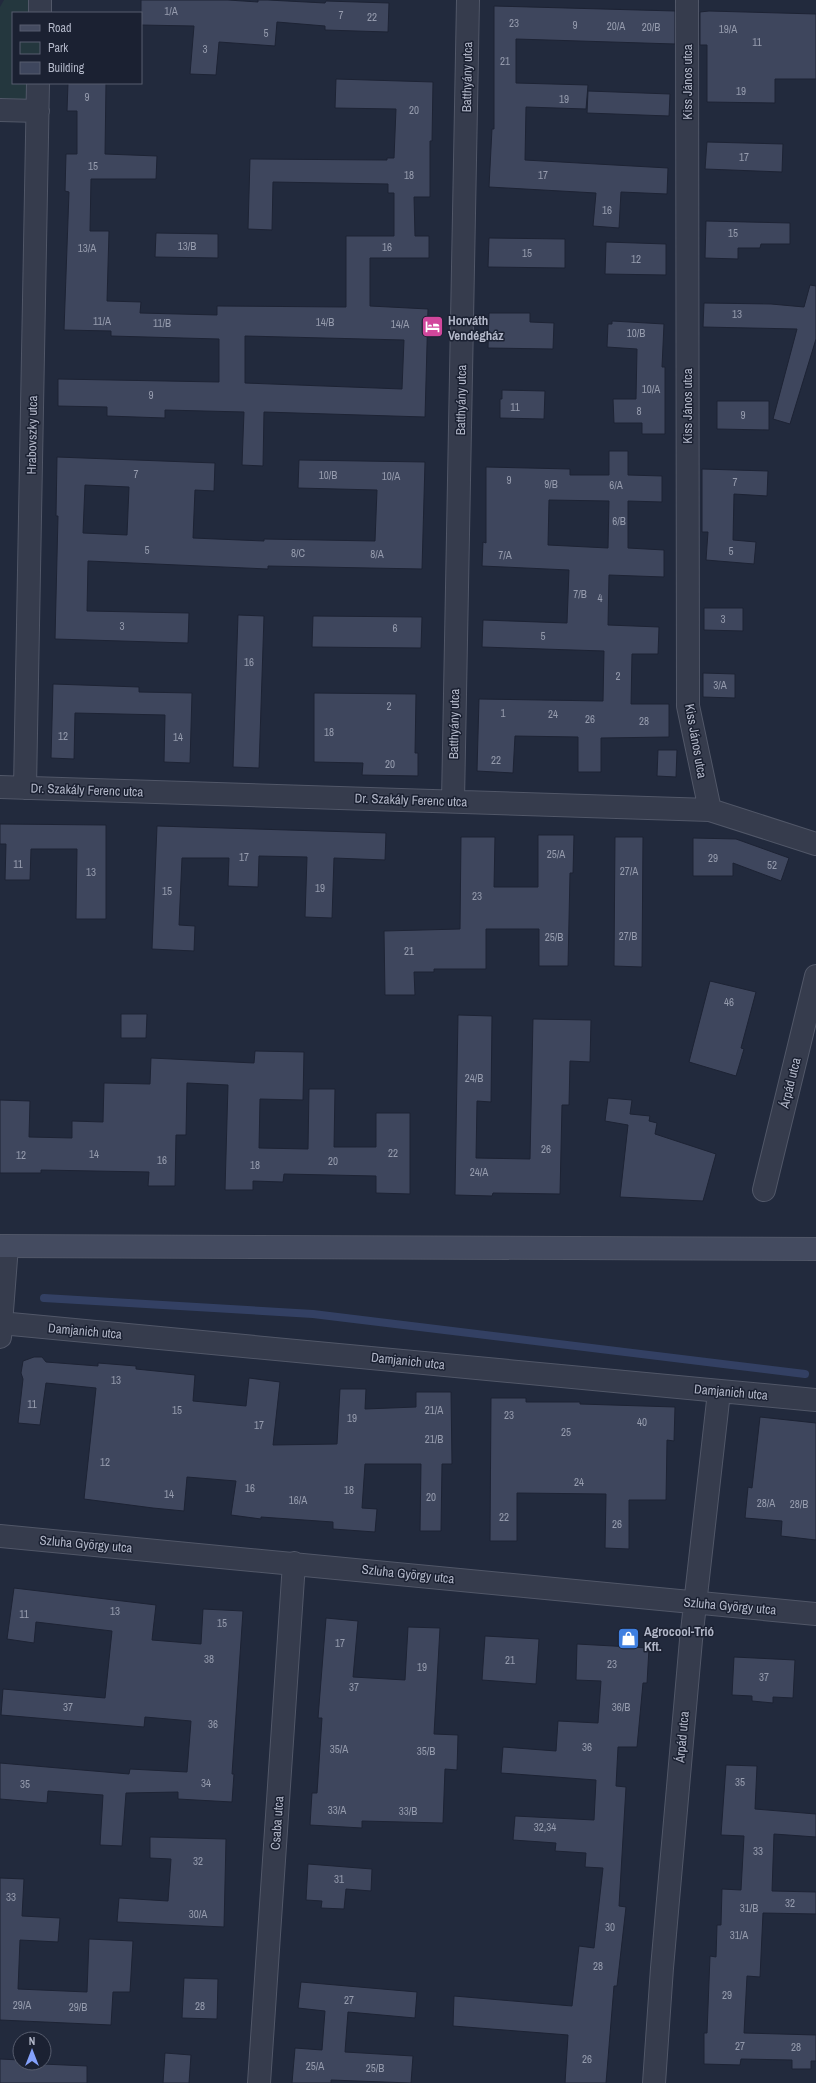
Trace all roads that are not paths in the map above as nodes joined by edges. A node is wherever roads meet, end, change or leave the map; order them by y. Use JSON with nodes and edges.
{"nodes":[{"id":1,"x":40,"y":0,"type":"edge"},
{"id":2,"x":468,"y":0,"type":"edge"},
{"id":3,"x":687,"y":0,"type":"edge"},
{"id":4,"x":40,"y":12,"type":"edge"},
{"id":5,"x":38,"y":84,"type":"edge"},
{"id":6,"x":0,"y":110,"type":"edge"},
{"id":7,"x":38,"y":111,"type":"junction"},
{"id":8,"x":0,"y":787,"type":"edge"},
{"id":9,"x":25,"y":788,"type":"junction"},
{"id":10,"x":453,"y":801,"type":"junction"},
{"id":11,"x":710,"y":810,"type":"junction"},
{"id":12,"x":816,"y":844,"type":"edge"},
{"id":13,"x":816,"y":976,"type":"edge"},
{"id":14,"x":764,"y":1190,"type":"dead end"},
{"id":15,"x":3,"y":1246,"type":"edge"},
{"id":16,"x":816,"y":1249,"type":"edge"},
{"id":17,"x":0,"y":1328,"type":"edge"},
{"id":18,"x":719,"y":1392,"type":"junction"},
{"id":19,"x":816,"y":1400,"type":"edge"},
{"id":20,"x":0,"y":1536,"type":"edge"},
{"id":21,"x":294,"y":1563,"type":"junction"},
{"id":22,"x":695,"y":1603,"type":"junction"},
{"id":23,"x":816,"y":1614,"type":"edge"},
{"id":24,"x":259,"y":2083,"type":"edge"},
{"id":25,"x":654,"y":2083,"type":"edge"}],
"edges":[{"from":1,"to":4,"type":"street"},
{"from":2,"to":10,"type":"street","name":"Batthyány utca"},
{"from":3,"to":11,"type":"street","name":"Kiss János utca"},
{"from":5,"to":7,"type":"street","name":"Hrabovszky utca"},
{"from":6,"to":7,"type":"street"},
{"from":7,"to":9,"type":"street","name":"Hrabovszky utca"},
{"from":8,"to":9,"type":"street","name":"Dr. Szakály Ferenc utca"},
{"from":9,"to":10,"type":"street","name":"Dr. Szakály Ferenc utca"},
{"from":10,"to":11,"type":"street","name":"Dr. Szakály Ferenc utca"},
{"from":11,"to":12,"type":"street","name":"Dr. Szakály Ferenc utca"},
{"from":13,"to":14,"type":"street","name":"Árpád utca"},
{"from":15,"to":16,"type":"street"},
{"from":15,"to":17,"type":"street"},
{"from":17,"to":18,"type":"street","name":"Damjanich utca"},
{"from":18,"to":19,"type":"street","name":"Damjanich utca"},
{"from":18,"to":22,"type":"street","name":"Árpád utca"},
{"from":20,"to":21,"type":"street","name":"Szluha György utca"},
{"from":21,"to":22,"type":"street","name":"Szluha György utca"},
{"from":21,"to":24,"type":"street","name":"Csaba utca"},
{"from":22,"to":23,"type":"street","name":"Szluha György utca"},
{"from":22,"to":25,"type":"street","name":"Árpád utca"}]}
